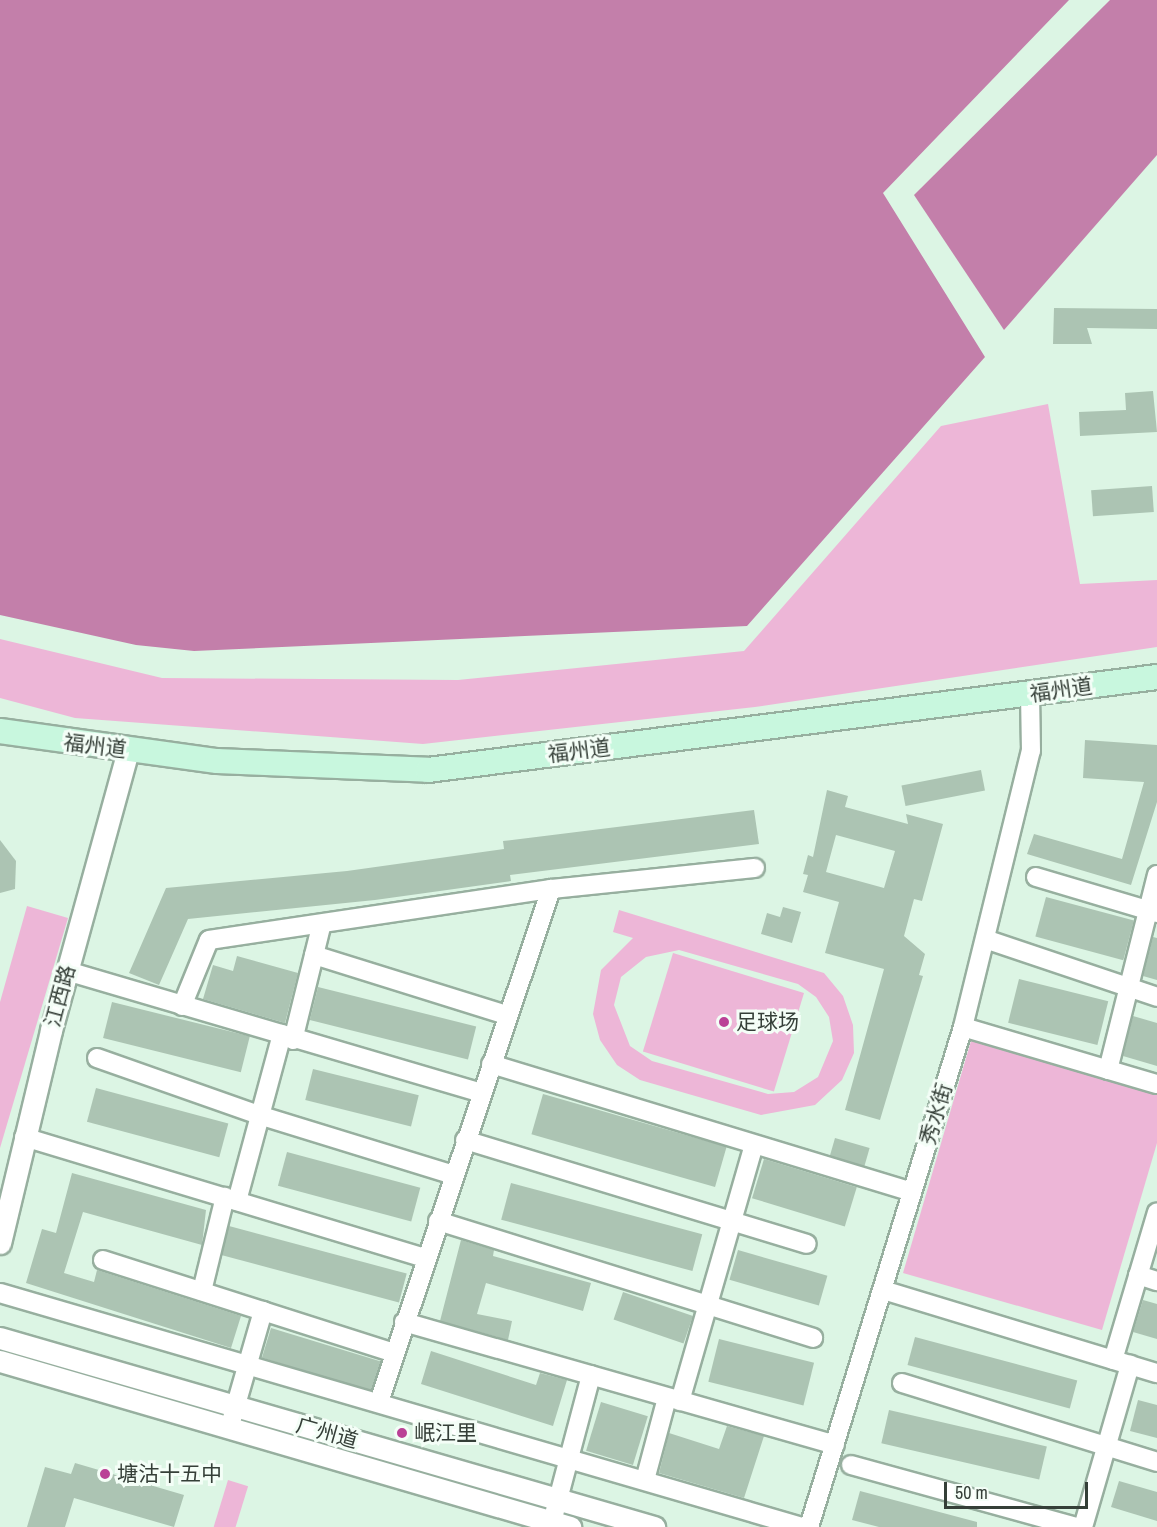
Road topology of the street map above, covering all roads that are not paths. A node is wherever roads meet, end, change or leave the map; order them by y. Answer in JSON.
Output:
{"nodes":[{"id":1,"x":1157,"y":677,"type":"edge"},
{"id":2,"x":1157,"y":692,"type":"edge"},
{"id":3,"x":1031,"y":702,"type":"junction"},
{"id":4,"x":0,"y":731,"type":"edge"},
{"id":5,"x":0,"y":747,"type":"edge"},
{"id":6,"x":126,"y":757,"type":"junction"},
{"id":7,"x":755,"y":868,"type":"dead end"},
{"id":8,"x":1157,"y":875,"type":"edge"},
{"id":9,"x":1036,"y":877,"type":"dead end"},
{"id":10,"x":551,"y":889,"type":"junction"},
{"id":11,"x":1153,"y":912,"type":"edge"},
{"id":12,"x":321,"y":927,"type":"junction"},
{"id":13,"x":985,"y":939,"type":"junction"},
{"id":14,"x":314,"y":956,"type":"junction"},
{"id":15,"x":67,"y":971,"type":"junction"},
{"id":16,"x":1129,"y":987,"type":"junction"},
{"id":17,"x":1157,"y":997,"type":"edge"},
{"id":18,"x":182,"y":1006,"type":"junction"},
{"id":19,"x":507,"y":1015,"type":"junction"},
{"id":20,"x":963,"y":1027,"type":"junction"},
{"id":21,"x":287,"y":1037,"type":"junction"},
{"id":22,"x":98,"y":1058,"type":"dead end"},
{"id":23,"x":491,"y":1064,"type":"junction"},
{"id":24,"x":1108,"y":1070,"type":"junction"},
{"id":25,"x":1157,"y":1084,"type":"edge"},
{"id":26,"x":481,"y":1092,"type":"junction"},
{"id":27,"x":262,"y":1116,"type":"junction"},
{"id":28,"x":24,"y":1137,"type":"junction"},
{"id":29,"x":465,"y":1140,"type":"junction"},
{"id":30,"x":754,"y":1145,"type":"junction"},
{"id":31,"x":454,"y":1175,"type":"junction"},
{"id":32,"x":911,"y":1192,"type":"junction"},
{"id":33,"x":231,"y":1199,"type":"junction"},
{"id":34,"x":1157,"y":1212,"type":"edge"},
{"id":35,"x":731,"y":1220,"type":"junction"},
{"id":36,"x":438,"y":1221,"type":"junction"},
{"id":37,"x":0,"y":1243,"type":"edge"},
{"id":38,"x":807,"y":1244,"type":"dead end"},
{"id":39,"x":426,"y":1258,"type":"junction"},
{"id":40,"x":103,"y":1260,"type":"dead end"},
{"id":41,"x":1138,"y":1275,"type":"junction"},
{"id":42,"x":1157,"y":1281,"type":"edge"},
{"id":43,"x":882,"y":1290,"type":"junction"},
{"id":44,"x":202,"y":1291,"type":"junction"},
{"id":45,"x":0,"y":1293,"type":"edge"},
{"id":46,"x":707,"y":1304,"type":"junction"},
{"id":47,"x":263,"y":1311,"type":"junction"},
{"id":48,"x":404,"y":1322,"type":"junction"},
{"id":49,"x":0,"y":1338,"type":"edge"},
{"id":50,"x":813,"y":1338,"type":"dead end"},
{"id":51,"x":394,"y":1353,"type":"junction"},
{"id":52,"x":0,"y":1361,"type":"edge"},
{"id":53,"x":247,"y":1363,"type":"junction"},
{"id":54,"x":1121,"y":1363,"type":"junction"},
{"id":55,"x":1157,"y":1373,"type":"edge"},
{"id":56,"x":591,"y":1375,"type":"junction"},
{"id":57,"x":902,"y":1383,"type":"dead end"},
{"id":58,"x":674,"y":1399,"type":"junction"},
{"id":59,"x":379,"y":1402,"type":"junction"},
{"id":60,"x":236,"y":1406,"type":"junction"},
{"id":61,"x":230,"y":1429,"type":"junction"},
{"id":62,"x":835,"y":1445,"type":"junction"},
{"id":63,"x":1106,"y":1446,"type":"junction"},
{"id":64,"x":569,"y":1458,"type":"junction"},
{"id":65,"x":1157,"y":1462,"type":"edge"},
{"id":66,"x":850,"y":1465,"type":"dead end"},
{"id":67,"x":645,"y":1480,"type":"junction"},
{"id":68,"x":558,"y":1499,"type":"junction"},
{"id":69,"x":561,"y":1524,"type":"edge"},
{"id":70,"x":654,"y":1527,"type":"edge"},
{"id":71,"x":802,"y":1527,"type":"edge"},
{"id":72,"x":809,"y":1527,"type":"edge"},
{"id":73,"x":1076,"y":1527,"type":"edge"},
{"id":74,"x":1083,"y":1527,"type":"edge"}],
"edges":[{"from":1,"to":3,"type":"main road","name":"福州道"},
{"from":2,"to":3,"type":"main road","name":"福州道"},
{"from":3,"to":6,"type":"main road","name":"福州道"},
{"from":3,"to":13,"type":"street","name":"秀水街"},
{"from":4,"to":6,"type":"main road","name":"福州道"},
{"from":5,"to":6,"type":"main road","name":"福州道"},
{"from":6,"to":15,"type":"street","name":"江西路"},
{"from":7,"to":10,"type":"street"},
{"from":8,"to":11,"type":"street"},
{"from":9,"to":11,"type":"street"},
{"from":10,"to":12,"type":"street"},
{"from":10,"to":19,"type":"street"},
{"from":11,"to":16,"type":"street"},
{"from":12,"to":14,"type":"street"},
{"from":12,"to":18,"type":"street"},
{"from":13,"to":16,"type":"street"},
{"from":13,"to":20,"type":"street","name":"秀水街"},
{"from":14,"to":19,"type":"street"},
{"from":14,"to":21,"type":"street"},
{"from":15,"to":18,"type":"street"},
{"from":15,"to":28,"type":"street","name":"江西路"},
{"from":16,"to":17,"type":"street"},
{"from":16,"to":24,"type":"street"},
{"from":18,"to":21,"type":"street"},
{"from":19,"to":23,"type":"street"},
{"from":20,"to":24,"type":"street"},
{"from":20,"to":32,"type":"street","name":"秀水街"},
{"from":21,"to":26,"type":"street"},
{"from":21,"to":27,"type":"street"},
{"from":22,"to":27,"type":"street"},
{"from":23,"to":26,"type":"street"},
{"from":23,"to":30,"type":"street"},
{"from":24,"to":25,"type":"street"},
{"from":26,"to":29,"type":"street"},
{"from":27,"to":31,"type":"street"},
{"from":27,"to":33,"type":"street"},
{"from":28,"to":33,"type":"street"},
{"from":28,"to":37,"type":"street","name":"江西路"},
{"from":29,"to":31,"type":"street"},
{"from":29,"to":35,"type":"street"},
{"from":30,"to":32,"type":"street"},
{"from":30,"to":35,"type":"street"},
{"from":31,"to":36,"type":"street"},
{"from":32,"to":43,"type":"street","name":"秀水街"},
{"from":33,"to":39,"type":"street"},
{"from":33,"to":44,"type":"street"},
{"from":34,"to":41,"type":"street"},
{"from":35,"to":38,"type":"street"},
{"from":35,"to":46,"type":"street"},
{"from":36,"to":39,"type":"street"},
{"from":36,"to":46,"type":"street"},
{"from":39,"to":48,"type":"street"},
{"from":40,"to":44,"type":"street"},
{"from":41,"to":42,"type":"street"},
{"from":41,"to":54,"type":"street"},
{"from":43,"to":54,"type":"street"},
{"from":43,"to":62,"type":"street","name":"秀水街"},
{"from":44,"to":47,"type":"street"},
{"from":45,"to":53,"type":"street"},
{"from":46,"to":50,"type":"street"},
{"from":46,"to":58,"type":"street"},
{"from":47,"to":51,"type":"street"},
{"from":47,"to":53,"type":"street"},
{"from":48,"to":51,"type":"street"},
{"from":48,"to":56,"type":"street"},
{"from":49,"to":60,"type":"street","name":"广州道"},
{"from":51,"to":59,"type":"street"},
{"from":52,"to":61,"type":"street","name":"广州道"},
{"from":53,"to":59,"type":"street"},
{"from":53,"to":60,"type":"street"},
{"from":54,"to":55,"type":"street"},
{"from":54,"to":63,"type":"street"},
{"from":56,"to":58,"type":"street"},
{"from":56,"to":64,"type":"street"},
{"from":57,"to":63,"type":"street"},
{"from":58,"to":62,"type":"street"},
{"from":58,"to":67,"type":"street"},
{"from":59,"to":64,"type":"street"},
{"from":60,"to":61,"type":"street"},
{"from":60,"to":68,"type":"street","name":"广州道"},
{"from":61,"to":69,"type":"street","name":"广州道"},
{"from":62,"to":72,"type":"street","name":"秀水街"},
{"from":63,"to":65,"type":"street"},
{"from":63,"to":74,"type":"street"},
{"from":64,"to":67,"type":"street"},
{"from":64,"to":68,"type":"street"},
{"from":66,"to":73,"type":"street"},
{"from":67,"to":71,"type":"street"},
{"from":68,"to":69,"type":"street"},
{"from":68,"to":70,"type":"street","name":"广州道"}]}
